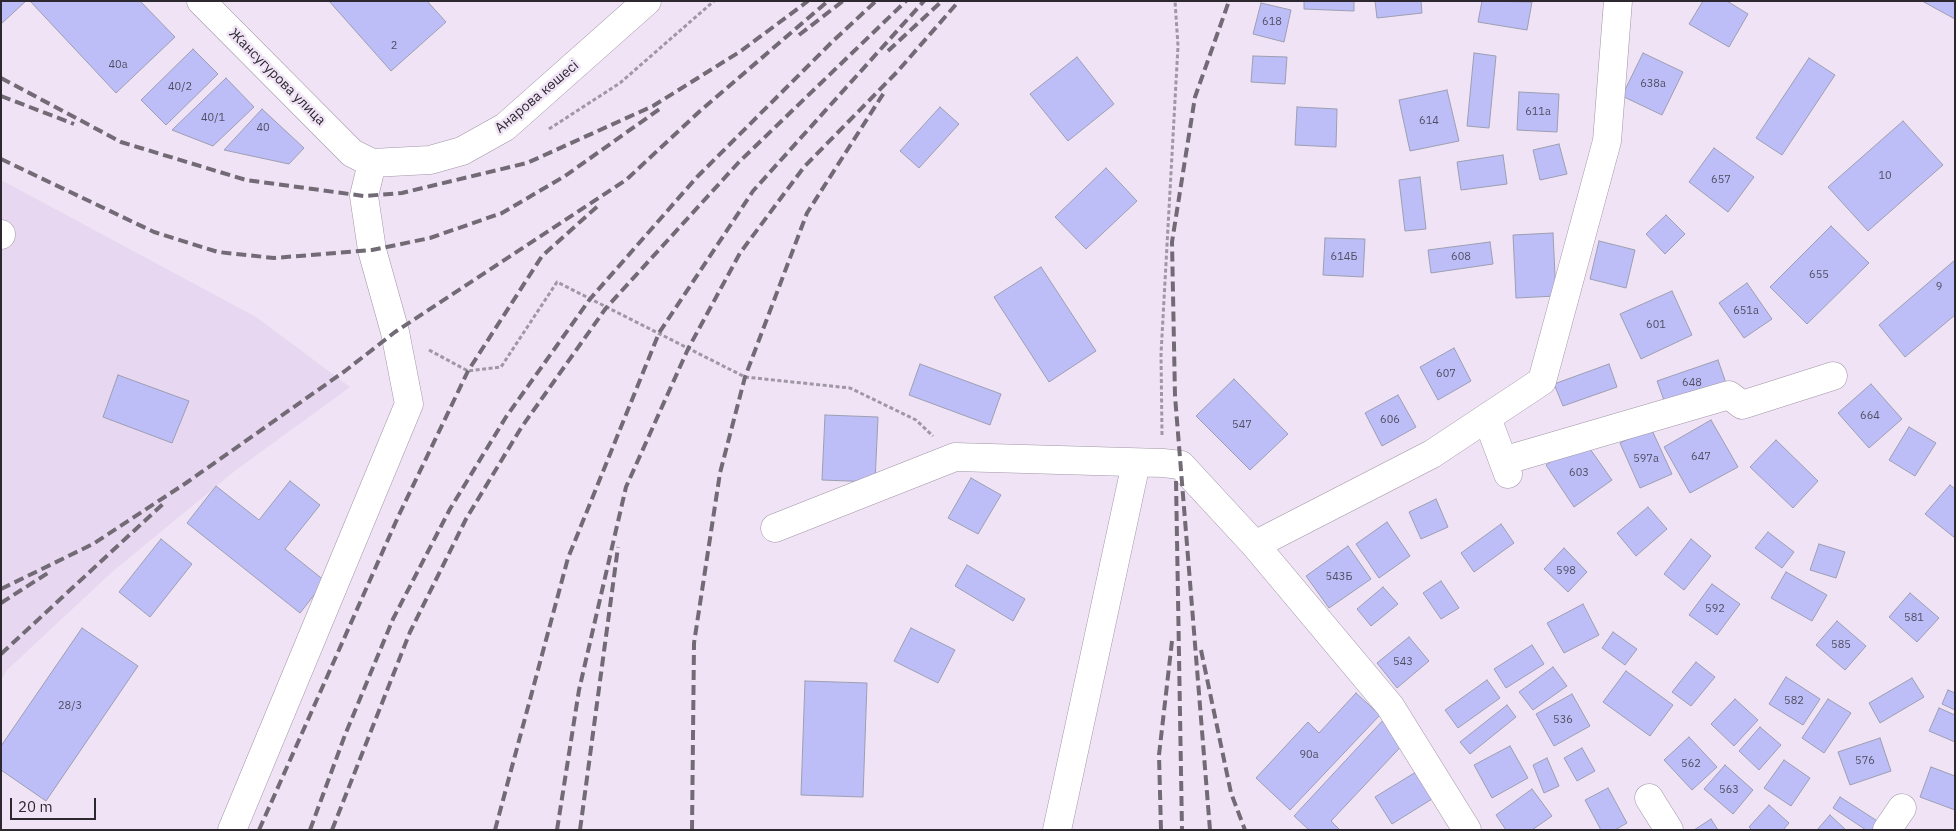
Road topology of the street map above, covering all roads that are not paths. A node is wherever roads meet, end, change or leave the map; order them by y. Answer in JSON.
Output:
{"nodes":[{"id":1,"x":201,"y":1,"type":"edge"},
{"id":2,"x":647,"y":1,"type":"edge"},
{"id":3,"x":1618,"y":1,"type":"edge"},
{"id":4,"x":362,"y":158,"type":"junction"},
{"id":5,"x":1833,"y":376,"type":"dead end"},
{"id":6,"x":1487,"y":418,"type":"junction"},
{"id":7,"x":1136,"y":463,"type":"junction"},
{"id":8,"x":776,"y":528,"type":"dead end"},
{"id":9,"x":1256,"y":545,"type":"junction"},
{"id":10,"x":1649,"y":798,"type":"dead end"},
{"id":11,"x":232,"y":830,"type":"edge"},
{"id":12,"x":1057,"y":830,"type":"edge"},
{"id":13,"x":1467,"y":830,"type":"edge"},
{"id":14,"x":1670,"y":830,"type":"edge"}],
"edges":[{"from":1,"to":4,"type":"street","name":"Жансугурова улица"},
{"from":2,"to":4,"type":"street","name":"Анарова көшесі"},
{"from":3,"to":6,"type":"street"},
{"from":4,"to":11,"type":"street"},
{"from":5,"to":6,"type":"street"},
{"from":6,"to":9,"type":"street"},
{"from":7,"to":8,"type":"street"},
{"from":7,"to":9,"type":"street"},
{"from":7,"to":12,"type":"street"},
{"from":9,"to":13,"type":"street"},
{"from":10,"to":14,"type":"street"}]}
